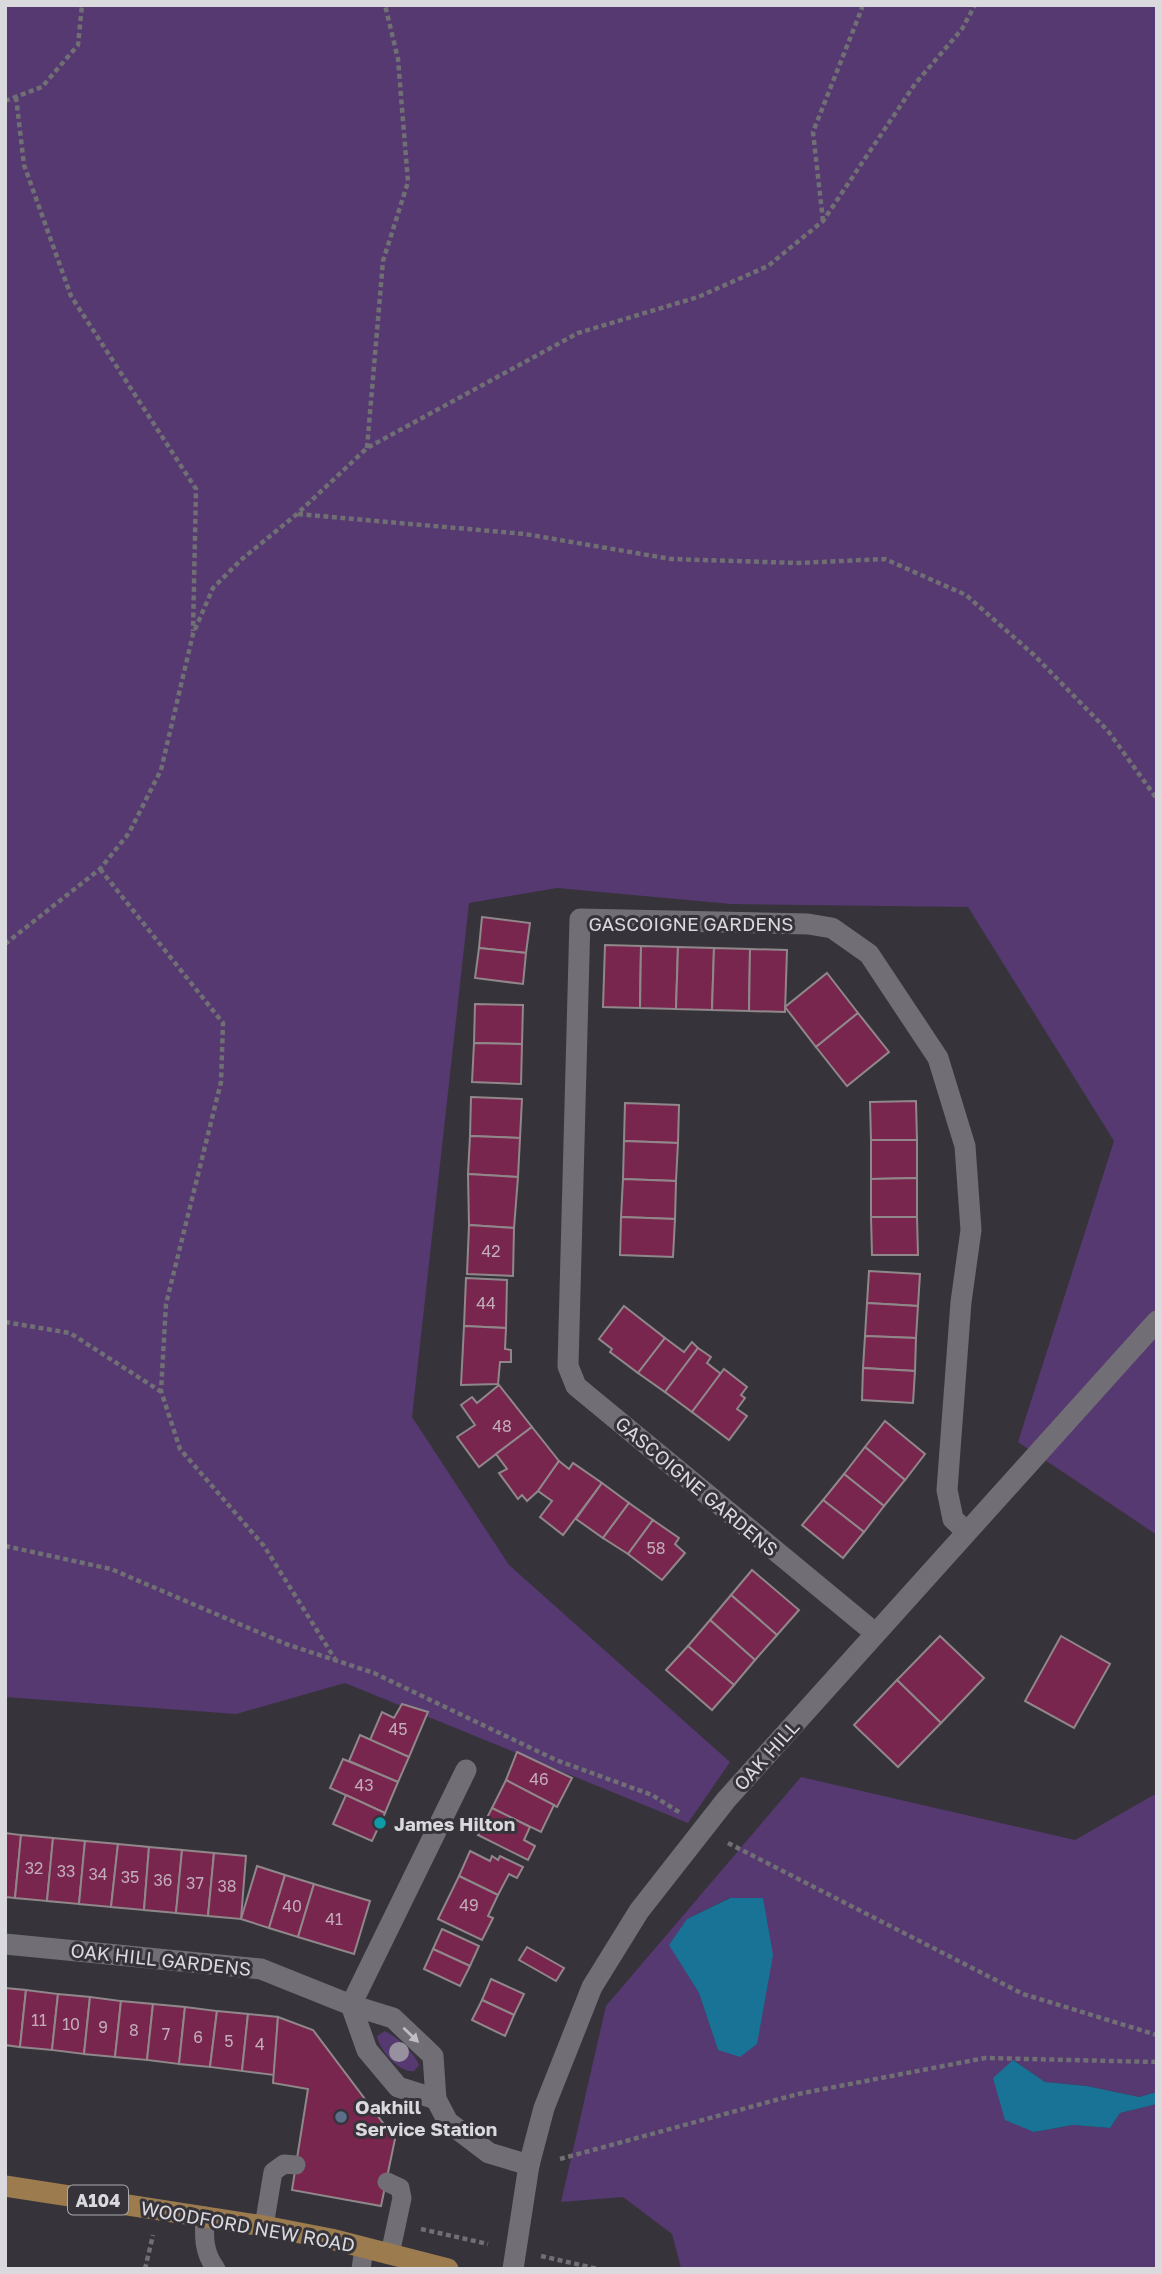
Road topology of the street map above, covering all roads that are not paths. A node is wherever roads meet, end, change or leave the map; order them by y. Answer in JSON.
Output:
{"nodes":[{"id":1,"x":1157,"y":1321,"type":"edge"},
{"id":2,"x":966,"y":1531,"type":"junction"},
{"id":3,"x":875,"y":1633,"type":"junction"},
{"id":4,"x":466,"y":1770,"type":"dead end"},
{"id":5,"x":5,"y":1944,"type":"edge"},
{"id":6,"x":351,"y":2006,"type":"junction"},
{"id":7,"x":436,"y":2099,"type":"junction"},
{"id":8,"x":296,"y":2165,"type":"dead end"},
{"id":9,"x":529,"y":2165,"type":"junction"},
{"id":10,"x":387,"y":2182,"type":"dead end"},
{"id":11,"x":5,"y":2186,"type":"edge"},
{"id":12,"x":205,"y":2216,"type":"junction"},
{"id":13,"x":264,"y":2226,"type":"junction"},
{"id":14,"x":390,"y":2254,"type":"junction"},
{"id":15,"x":363,"y":2258,"type":"edge"},
{"id":16,"x":216,"y":2269,"type":"edge"},
{"id":17,"x":448,"y":2269,"type":"edge"},
{"id":18,"x":513,"y":2269,"type":"edge"}],
"edges":[{"from":1,"to":2,"type":"street","name":"OAK HILL"},
{"from":2,"to":3,"type":"street","name":"OAK HILL"},
{"from":2,"to":3,"type":"street","name":"GASCOIGNE GARDENS"},
{"from":3,"to":9,"type":"street","name":"OAK HILL"},
{"from":4,"to":6,"type":"street"},
{"from":5,"to":6,"type":"street","name":"OAK HILL GARDENS"},
{"from":6,"to":7,"type":"street"},
{"from":6,"to":7,"type":"street","name":"OAK HILL GARDENS","one_way":true},
{"from":7,"to":9,"type":"street","name":"OAK HILL GARDENS"},
{"from":8,"to":13,"type":"lane"},
{"from":9,"to":18,"type":"street","name":"OAK HILL"},
{"from":10,"to":14,"type":"lane"},
{"from":11,"to":12,"type":"main road","name":"WOODFORD NEW ROAD","number":"A104"},
{"from":12,"to":13,"type":"main road","name":"WOODFORD NEW ROAD","number":"A104"},
{"from":12,"to":16,"type":"lane"},
{"from":13,"to":15,"type":"main road","name":"WOODFORD NEW ROAD","number":"A104"},
{"from":14,"to":15,"type":"main road","name":"WOODFORD NEW ROAD","number":"A104"},
{"from":14,"to":17,"type":"main road","name":"WOODFORD NEW ROAD","number":"A104"}]}
